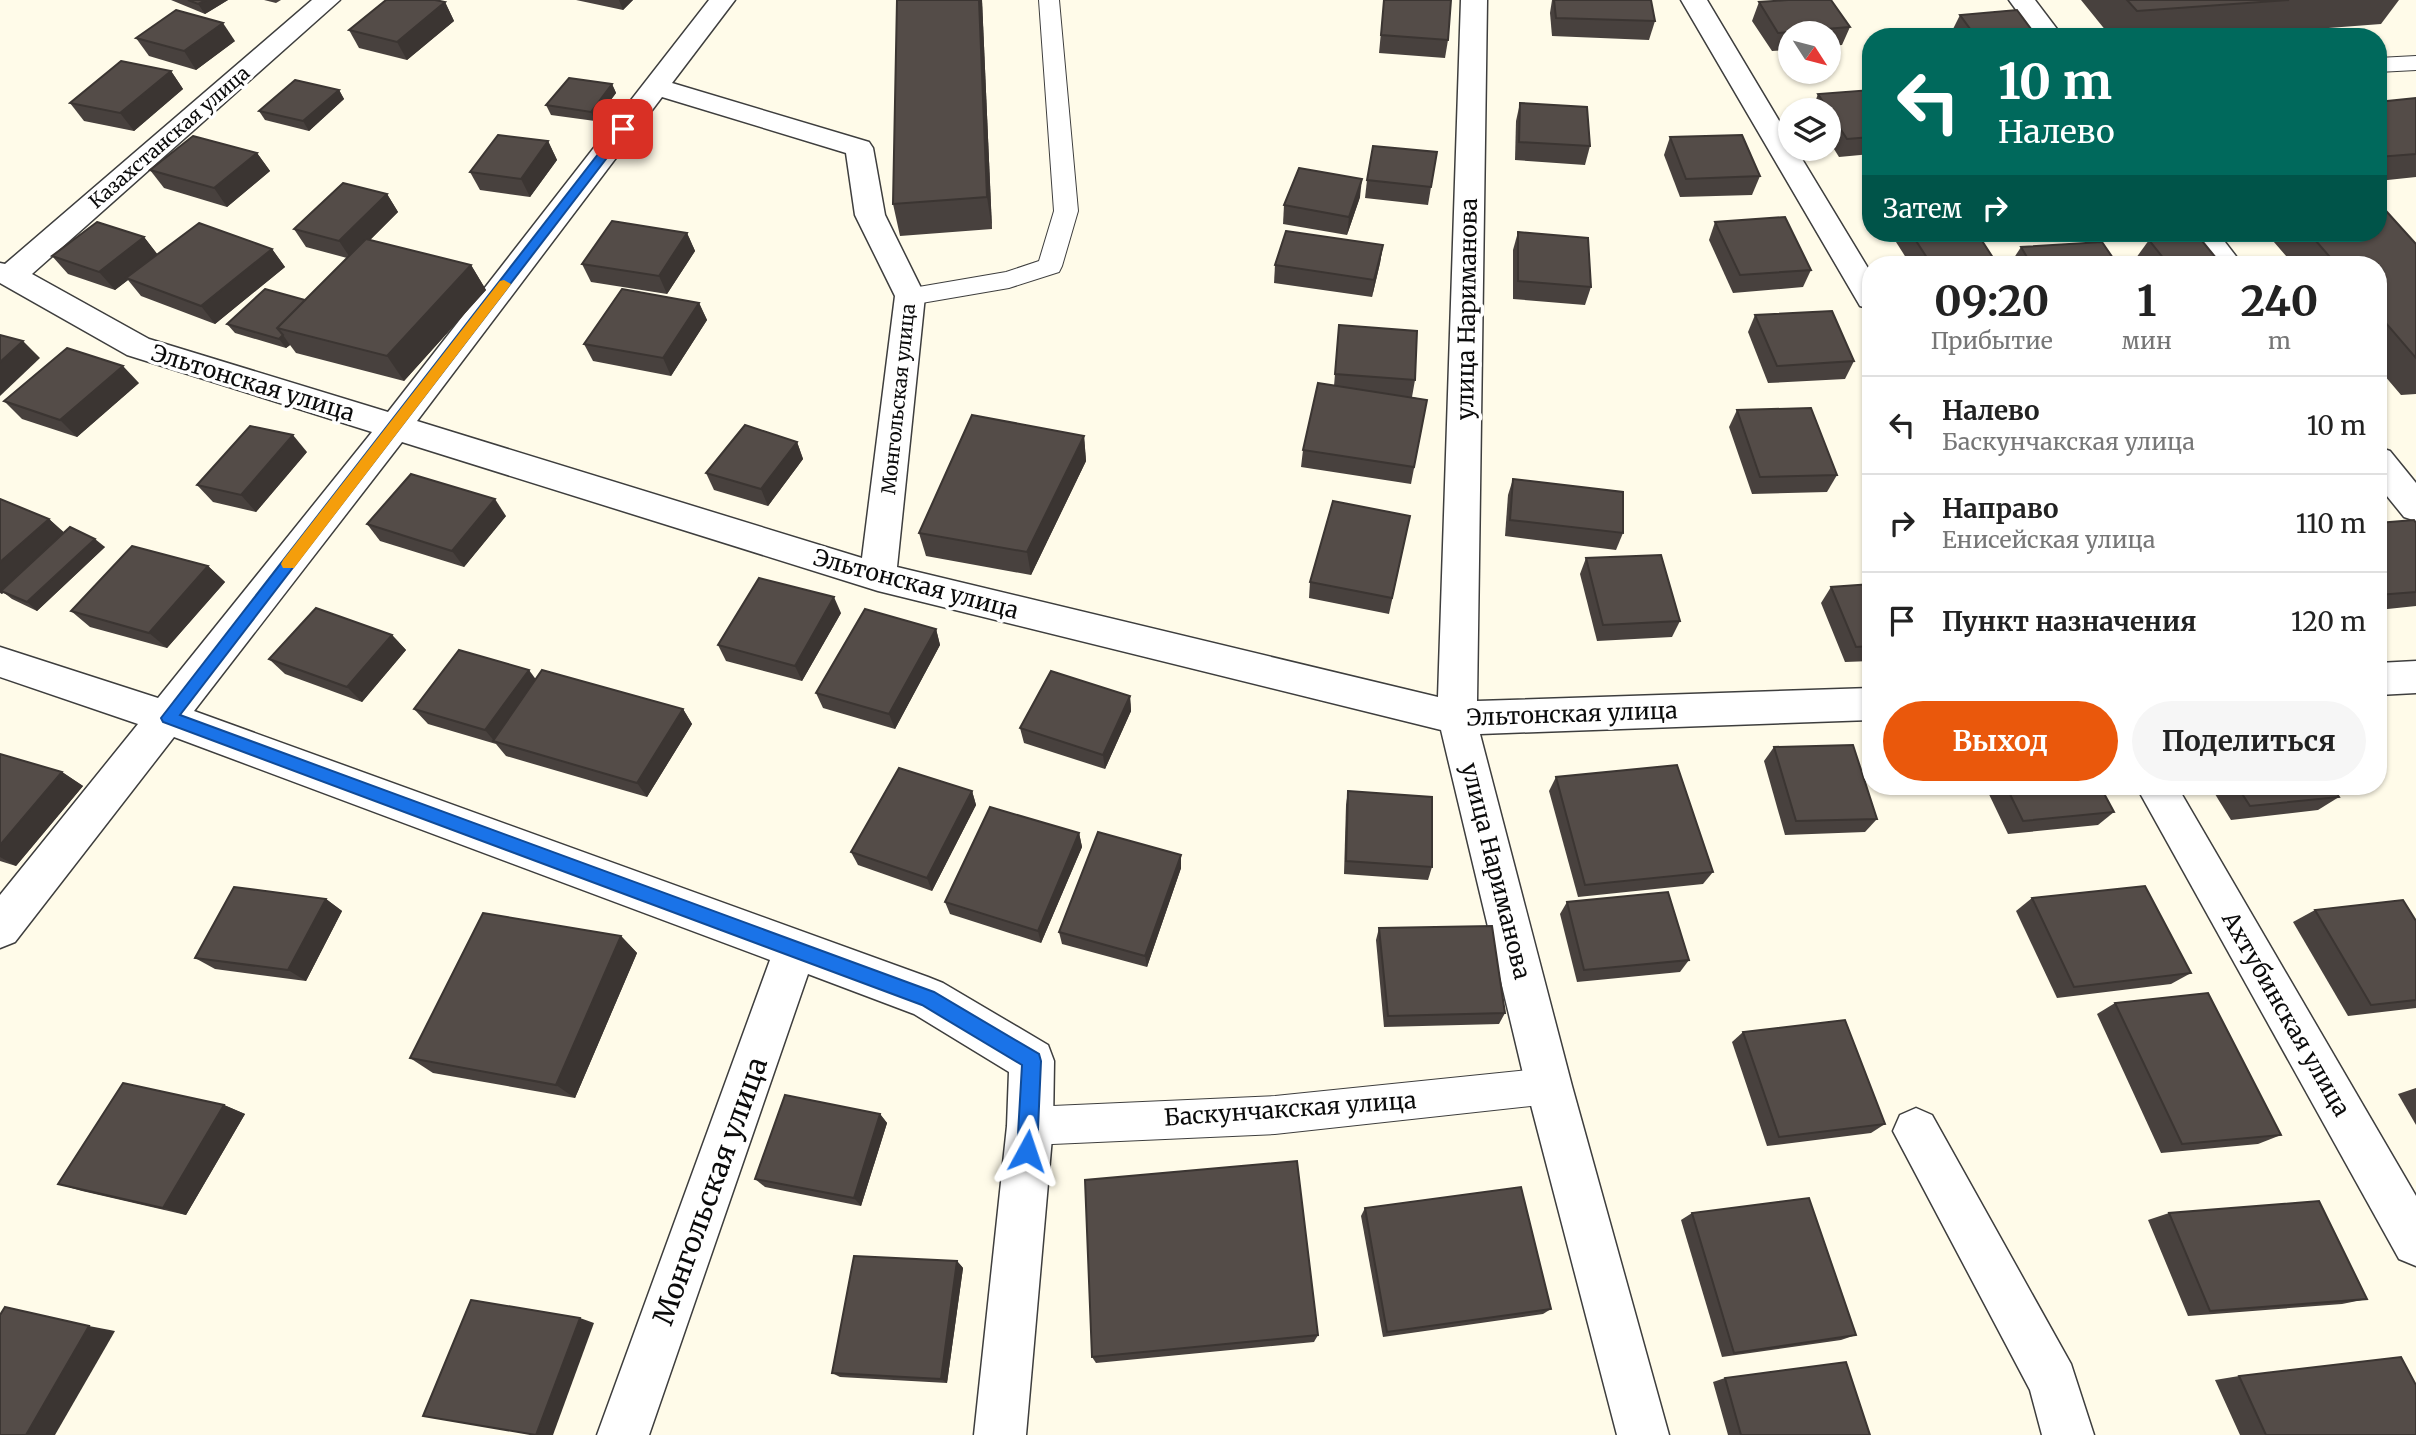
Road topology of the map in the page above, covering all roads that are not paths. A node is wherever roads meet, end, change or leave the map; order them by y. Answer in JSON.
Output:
{"nodes":[{"id":1,"x":327,"y":0,"type":"edge"},
{"id":2,"x":722,"y":0,"type":"edge"},
{"id":3,"x":1049,"y":0,"type":"edge"},
{"id":4,"x":1474,"y":0,"type":"edge"},
{"id":5,"x":1694,"y":0,"type":"edge"},
{"id":6,"x":2022,"y":0,"type":"edge"},
{"id":7,"x":2043,"y":28,"type":"edge"},
{"id":8,"x":2416,"y":63,"type":"edge"},
{"id":9,"x":2387,"y":65,"type":"edge"},
{"id":10,"x":656,"y":87,"type":"junction"},
{"id":11,"x":2209,"y":242,"type":"edge"},
{"id":12,"x":2221,"y":256,"type":"edge"},
{"id":13,"x":6,"y":274,"type":"edge"},
{"id":14,"x":1862,"y":284,"type":"edge"},
{"id":15,"x":910,"y":296,"type":"junction"},
{"id":16,"x":395,"y":427,"type":"junction"},
{"id":17,"x":2387,"y":471,"type":"edge"},
{"id":18,"x":2416,"y":508,"type":"edge"},
{"id":19,"x":878,"y":578,"type":"junction"},
{"id":20,"x":0,"y":662,"type":"edge"},
{"id":21,"x":2416,"y":677,"type":"edge"},
{"id":22,"x":2387,"y":679,"type":"edge"},
{"id":23,"x":1862,"y":704,"type":"edge"},
{"id":24,"x":169,"y":718,"type":"junction"},
{"id":25,"x":1457,"y":718,"type":"junction"},
{"id":26,"x":2161,"y":795,"type":"edge"},
{"id":27,"x":0,"y":929,"type":"edge"},
{"id":28,"x":796,"y":948,"type":"junction"},
{"id":29,"x":1549,"y":1086,"type":"junction"},
{"id":30,"x":1030,"y":1126,"type":"junction"},
{"id":31,"x":1916,"y":1131,"type":"dead end"},
{"id":32,"x":2416,"y":1242,"type":"edge"},
{"id":33,"x":623,"y":1435,"type":"edge"},
{"id":34,"x":1000,"y":1435,"type":"edge"},
{"id":35,"x":1643,"y":1435,"type":"edge"},
{"id":36,"x":2068,"y":1435,"type":"edge"}],
"edges":[{"from":1,"to":13,"type":"street","name":"Казахстанская улица"},
{"from":2,"to":10,"type":"street"},
{"from":3,"to":15,"type":"lane"},
{"from":4,"to":25,"type":"street","name":"улица Нариманова"},
{"from":5,"to":14,"type":"street"},
{"from":6,"to":7,"type":"street"},
{"from":8,"to":9,"type":"lane"},
{"from":10,"to":15,"type":"street","name":"Монгольская улица"},
{"from":10,"to":16,"type":"street"},
{"from":11,"to":12,"type":"street"},
{"from":13,"to":16,"type":"street","name":"Эльтонская улица"},
{"from":15,"to":19,"type":"street","name":"Монгольская улица"},
{"from":16,"to":19,"type":"street","name":"Эльтонская улица"},
{"from":16,"to":24,"type":"street"},
{"from":17,"to":18,"type":"street"},
{"from":19,"to":25,"type":"street","name":"Эльтонская улица"},
{"from":20,"to":24,"type":"street"},
{"from":21,"to":22,"type":"street"},
{"from":23,"to":25,"type":"street","name":"Эльтонская улица"},
{"from":24,"to":27,"type":"street"},
{"from":24,"to":28,"type":"street"},
{"from":25,"to":29,"type":"street","name":"улица Нариманова"},
{"from":26,"to":32,"type":"street","name":"Ахтубинская улица"},
{"from":28,"to":30,"type":"street"},
{"from":28,"to":33,"type":"street","name":"Монгольская улица"},
{"from":29,"to":30,"type":"lane","name":"Баскунчакская улица"},
{"from":29,"to":35,"type":"street","name":"улица Нариманова"},
{"from":30,"to":34,"type":"street"},
{"from":31,"to":36,"type":"street"}]}
